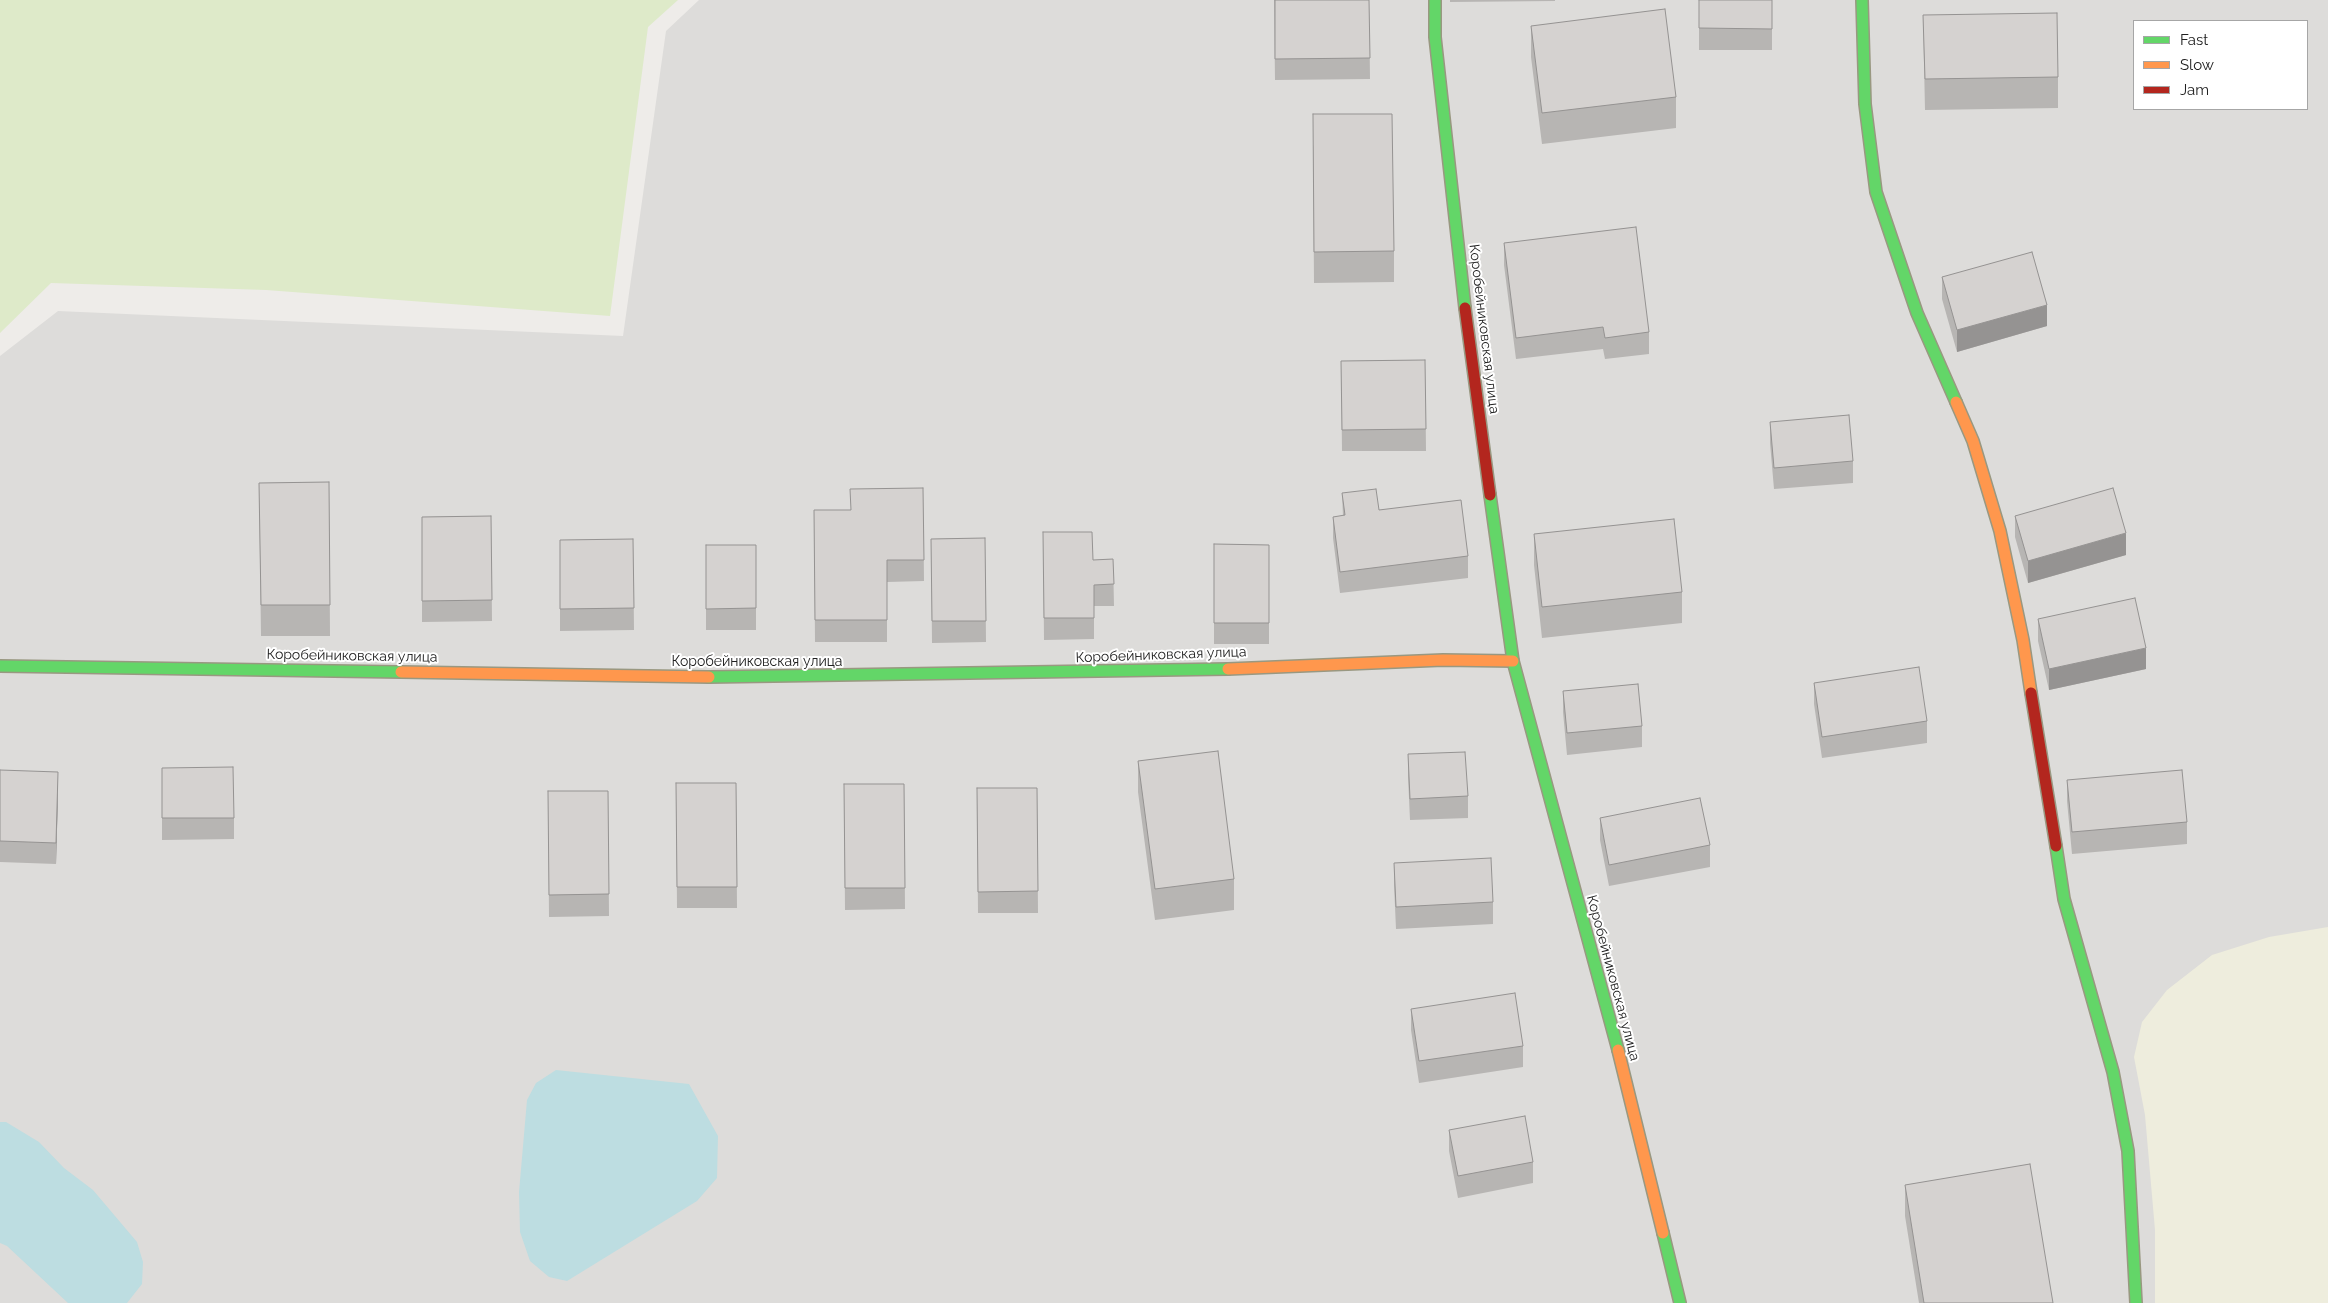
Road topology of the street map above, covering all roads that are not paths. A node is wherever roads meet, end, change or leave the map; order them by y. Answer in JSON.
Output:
{"nodes":[{"id":1,"x":1435,"y":0,"type":"edge"},
{"id":2,"x":1862,"y":0,"type":"edge"},
{"id":3,"x":1513,"y":661,"type":"junction"},
{"id":4,"x":0,"y":666,"type":"edge"},
{"id":5,"x":1680,"y":1303,"type":"edge"},
{"id":6,"x":2136,"y":1303,"type":"edge"}],
"edges":[{"from":1,"to":3,"type":"street","name":"Коробейниковская улица"},
{"from":2,"to":6,"type":"street"},
{"from":3,"to":4,"type":"street","name":"Коробейниковская улица"},
{"from":3,"to":5,"type":"street","name":"Коробейниковская улица"}]}
